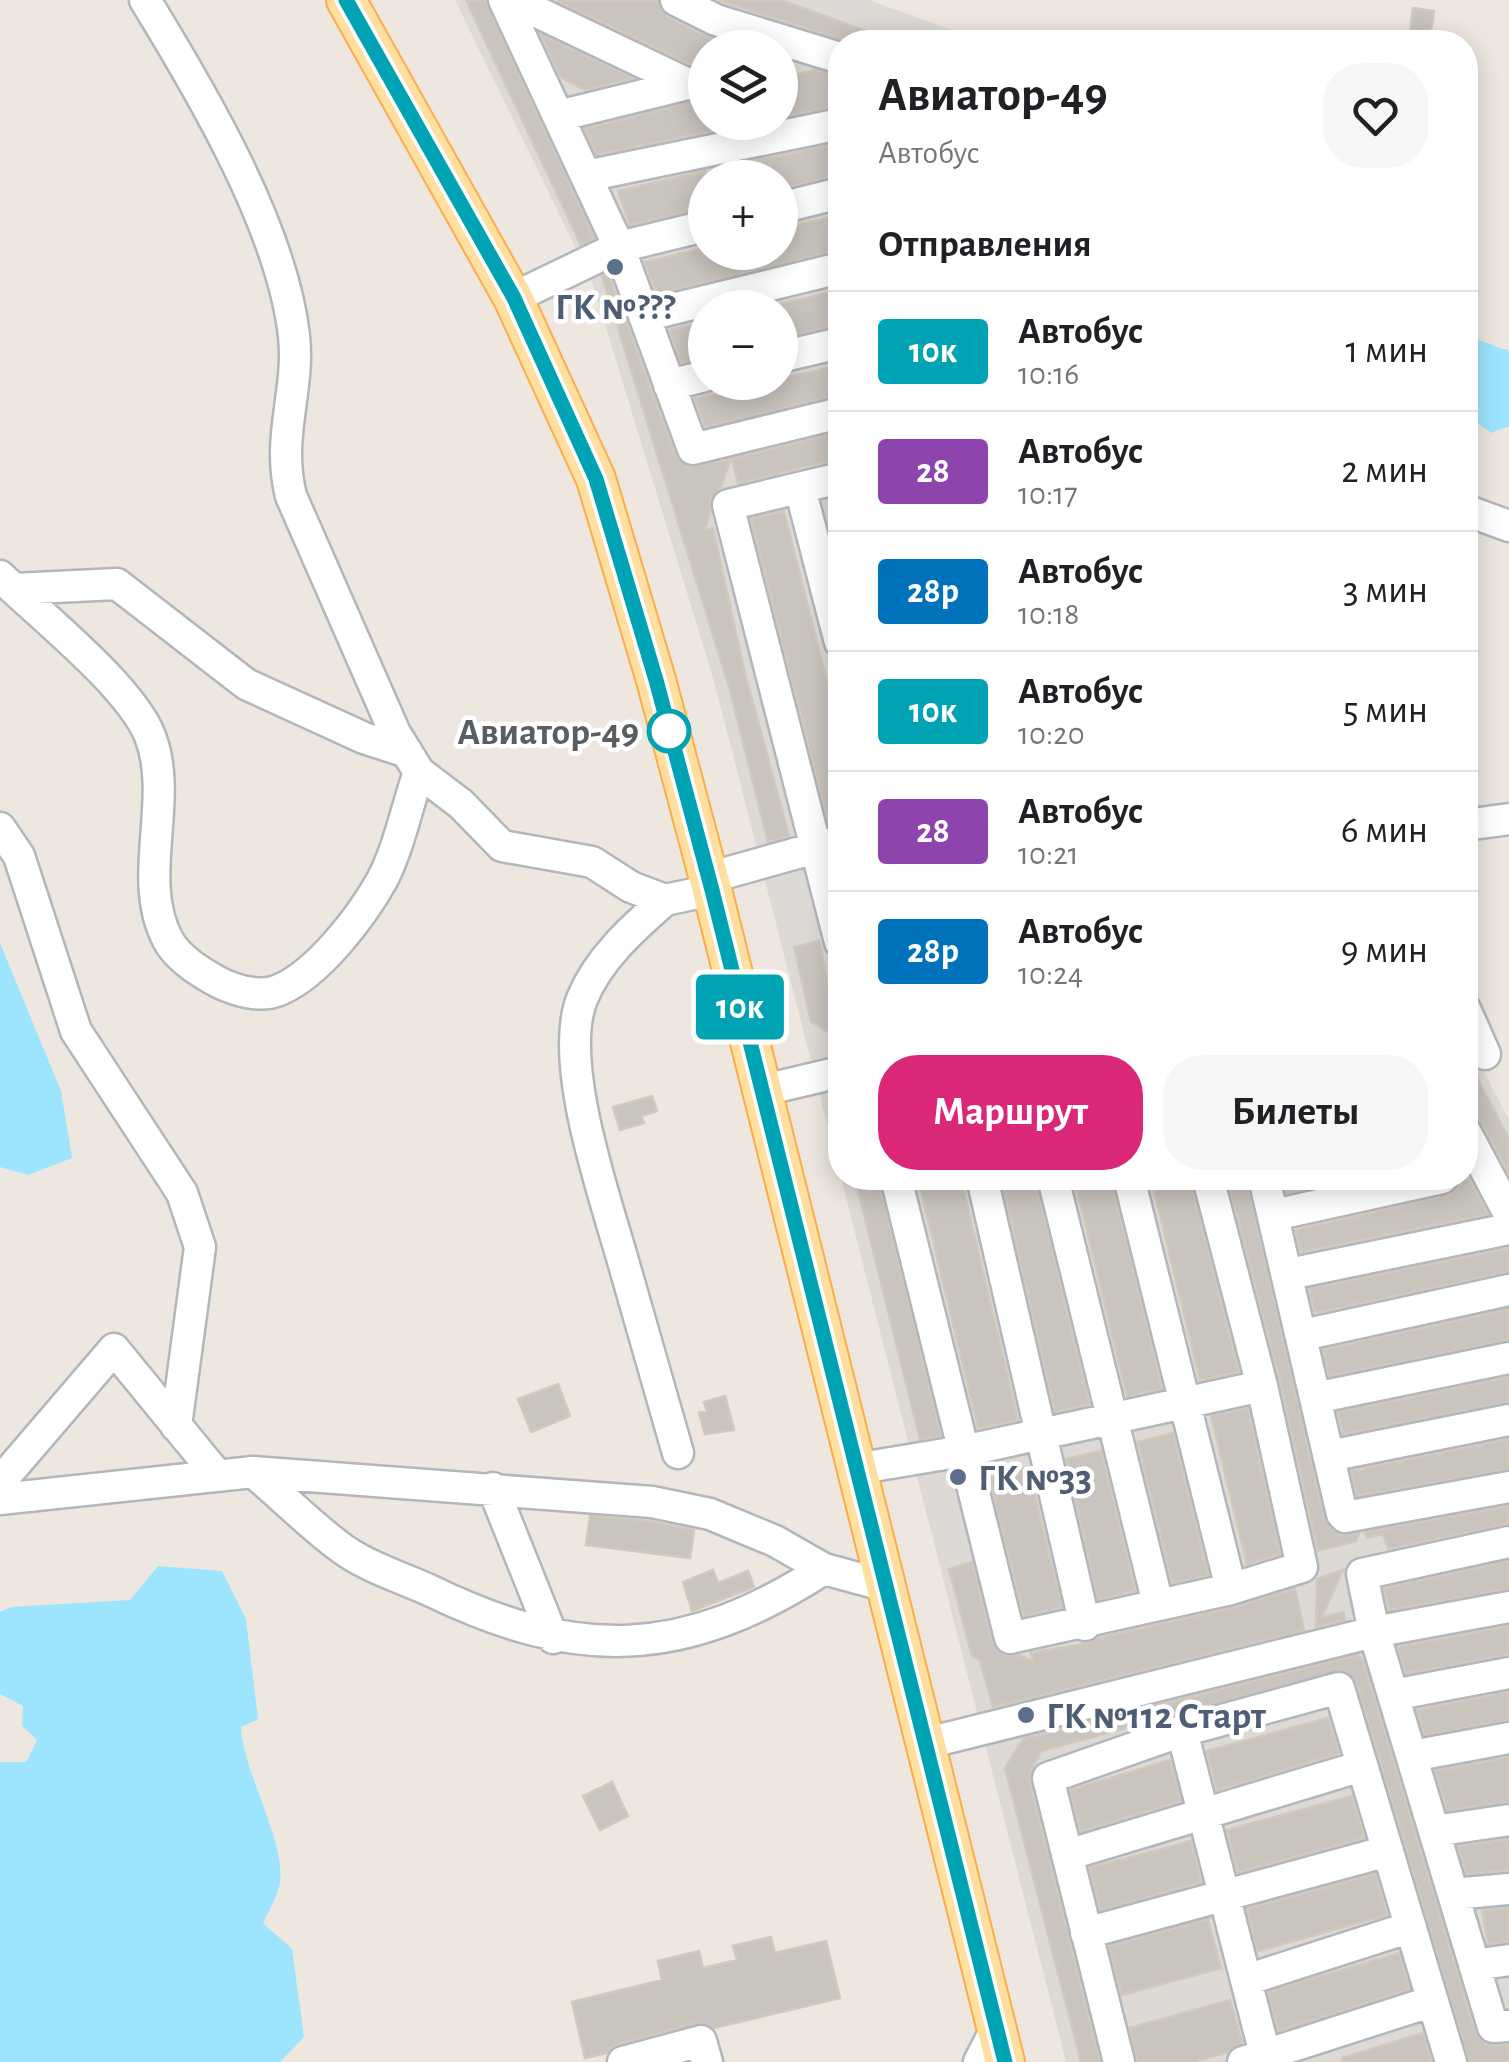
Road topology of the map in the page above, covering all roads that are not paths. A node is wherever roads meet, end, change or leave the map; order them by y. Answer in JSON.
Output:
{"nodes":[{"id":1,"x":145,"y":0,"type":"edge"},
{"id":2,"x":346,"y":0,"type":"edge"},
{"id":3,"x":504,"y":0,"type":"edge"},
{"id":4,"x":512,"y":0,"type":"edge"},
{"id":5,"x":676,"y":0,"type":"edge"},
{"id":6,"x":828,"y":55,"type":"edge"},
{"id":7,"x":828,"y":55,"type":"edge"},
{"id":8,"x":798,"y":59,"type":"edge"},
{"id":9,"x":688,"y":78,"type":"edge"},
{"id":10,"x":688,"y":84,"type":"edge"},
{"id":11,"x":558,"y":116,"type":"junction"},
{"id":12,"x":828,"y":126,"type":"edge"},
{"id":13,"x":586,"y":176,"type":"junction"},
{"id":14,"x":828,"y":196,"type":"edge"},
{"id":15,"x":798,"y":204,"type":"edge"},
{"id":16,"x":688,"y":230,"type":"edge"},
{"id":17,"x":619,"y":247,"type":"junction"},
{"id":18,"x":828,"y":271,"type":"edge"},
{"id":19,"x":514,"y":298,"type":"junction"},
{"id":20,"x":644,"y":316,"type":"junction"},
{"id":21,"x":828,"y":345,"type":"edge"},
{"id":22,"x":798,"y":353,"type":"edge"},
{"id":23,"x":688,"y":380,"type":"edge"},
{"id":24,"x":670,"y":385,"type":"junction"},
{"id":25,"x":828,"y":416,"type":"edge"},
{"id":26,"x":828,"y":481,"type":"edge"},
{"id":27,"x":800,"y":488,"type":"junction"},
{"id":28,"x":1478,"y":515,"type":"edge"},
{"id":29,"x":1509,"y":526,"type":"edge"},
{"id":30,"x":7,"y":582,"type":"edge"},
{"id":31,"x":828,"y":596,"type":"edge"},
{"id":32,"x":413,"y":762,"type":"junction"},
{"id":33,"x":1509,"y":819,"type":"edge"},
{"id":34,"x":1478,"y":823,"type":"edge"},
{"id":35,"x":0,"y":828,"type":"edge"},
{"id":36,"x":828,"y":844,"type":"edge"},
{"id":37,"x":710,"y":884,"type":"junction"},
{"id":38,"x":665,"y":900,"type":"junction"},
{"id":39,"x":1478,"y":1039,"type":"edge"},
{"id":40,"x":1485,"y":1054,"type":"dead end"},
{"id":41,"x":828,"y":1075,"type":"edge"},
{"id":42,"x":760,"y":1091,"type":"junction"},
{"id":43,"x":1478,"y":1174,"type":"edge"},
{"id":44,"x":899,"y":1190,"type":"edge"},
{"id":45,"x":985,"y":1190,"type":"edge"},
{"id":46,"x":1056,"y":1190,"type":"edge"},
{"id":47,"x":1133,"y":1190,"type":"edge"},
{"id":48,"x":1211,"y":1190,"type":"edge"},
{"id":49,"x":1267,"y":1190,"type":"edge"},
{"id":50,"x":1388,"y":1190,"type":"edge"},
{"id":51,"x":1509,"y":1214,"type":"edge"},
{"id":52,"x":1274,"y":1215,"type":"junction"},
{"id":53,"x":1509,"y":1229,"type":"edge"},
{"id":54,"x":1289,"y":1274,"type":"junction"},
{"id":55,"x":1509,"y":1290,"type":"edge"},
{"id":56,"x":1303,"y":1335,"type":"junction"},
{"id":57,"x":1509,"y":1358,"type":"edge"},
{"id":58,"x":1262,"y":1386,"type":"junction"},
{"id":59,"x":1315,"y":1398,"type":"junction"},
{"id":60,"x":1185,"y":1403,"type":"junction"},
{"id":61,"x":1112,"y":1418,"type":"junction"},
{"id":62,"x":1509,"y":1420,"type":"edge"},
{"id":63,"x":176,"y":1426,"type":"junction"},
{"id":64,"x":1043,"y":1434,"type":"junction"},
{"id":65,"x":962,"y":1451,"type":"junction"},
{"id":66,"x":678,"y":1453,"type":"dead end"},
{"id":67,"x":1329,"y":1456,"type":"junction"},
{"id":68,"x":855,"y":1469,"type":"junction"},
{"id":69,"x":253,"y":1472,"type":"junction"},
{"id":70,"x":217,"y":1476,"type":"junction"},
{"id":71,"x":0,"y":1482,"type":"edge"},
{"id":72,"x":1509,"y":1487,"type":"edge"},
{"id":73,"x":493,"y":1488,"type":"junction"},
{"id":74,"x":0,"y":1499,"type":"edge"},
{"id":75,"x":1509,"y":1542,"type":"edge"},
{"id":76,"x":824,"y":1569,"type":"junction"},
{"id":77,"x":884,"y":1585,"type":"junction"},
{"id":78,"x":1231,"y":1589,"type":"junction"},
{"id":79,"x":1158,"y":1604,"type":"junction"},
{"id":80,"x":1509,"y":1607,"type":"edge"},
{"id":81,"x":1084,"y":1624,"type":"junction"},
{"id":82,"x":1374,"y":1632,"type":"junction"},
{"id":83,"x":553,"y":1638,"type":"junction"},
{"id":84,"x":1509,"y":1673,"type":"edge"},
{"id":85,"x":1394,"y":1696,"type":"junction"},
{"id":86,"x":1182,"y":1731,"type":"junction"},
{"id":87,"x":1509,"y":1738,"type":"edge"},
{"id":88,"x":923,"y":1744,"type":"junction"},
{"id":89,"x":1412,"y":1756,"type":"junction"},
{"id":90,"x":1362,"y":1766,"type":"junction"},
{"id":91,"x":1204,"y":1817,"type":"junction"},
{"id":92,"x":1509,"y":1820,"type":"edge"},
{"id":93,"x":1434,"y":1831,"type":"junction"},
{"id":94,"x":1388,"y":1851,"type":"junction"},
{"id":95,"x":1067,"y":1855,"type":"junction"},
{"id":96,"x":1509,"y":1890,"type":"edge"},
{"id":97,"x":1453,"y":1894,"type":"junction"},
{"id":98,"x":1224,"y":1897,"type":"junction"},
{"id":99,"x":1411,"y":1928,"type":"junction"},
{"id":100,"x":1086,"y":1933,"type":"junction"},
{"id":101,"x":1509,"y":1960,"type":"edge"},
{"id":102,"x":1474,"y":1965,"type":"junction"},
{"id":103,"x":1246,"y":1980,"type":"junction"},
{"id":104,"x":1433,"y":2000,"type":"junction"},
{"id":105,"x":1509,"y":2026,"type":"edge"},
{"id":106,"x":1001,"y":2045,"type":"edge"},
{"id":107,"x":1259,"y":2060,"type":"edge"},
{"id":108,"x":623,"y":2062,"type":"edge"},
{"id":109,"x":707,"y":2062,"type":"edge"},
{"id":110,"x":979,"y":2062,"type":"edge"},
{"id":111,"x":1119,"y":2062,"type":"edge"},
{"id":112,"x":1452,"y":2062,"type":"edge"}],
"edges":[{"from":1,"to":32,"type":"lane"},
{"from":2,"to":19,"type":"main road"},
{"from":3,"to":11,"type":"lane"},
{"from":4,"to":9,"type":"lane"},
{"from":5,"to":6,"type":"lane"},
{"from":7,"to":8,"type":"lane"},
{"from":10,"to":11,"type":"lane"},
{"from":11,"to":13,"type":"lane"},
{"from":12,"to":13,"type":"lane"},
{"from":13,"to":17,"type":"lane"},
{"from":14,"to":15,"type":"lane"},
{"from":16,"to":17,"type":"lane"},
{"from":17,"to":19,"type":"lane"},
{"from":17,"to":20,"type":"lane"},
{"from":18,"to":20,"type":"lane"},
{"from":19,"to":37,"type":"main road"},
{"from":20,"to":24,"type":"lane"},
{"from":21,"to":22,"type":"lane"},
{"from":23,"to":24,"type":"lane"},
{"from":24,"to":25,"type":"lane"},
{"from":26,"to":27,"type":"lane"},
{"from":27,"to":31,"type":"lane"},
{"from":27,"to":36,"type":"lane"},
{"from":28,"to":29,"type":"lane"},
{"from":30,"to":32,"type":"lane"},
{"from":30,"to":32,"type":"lane"},
{"from":32,"to":38,"type":"lane"},
{"from":33,"to":34,"type":"lane"},
{"from":35,"to":63,"type":"lane"},
{"from":36,"to":37,"type":"lane"},
{"from":37,"to":38,"type":"lane"},
{"from":37,"to":42,"type":"main road"},
{"from":38,"to":66,"type":"lane"},
{"from":39,"to":40,"type":"lane"},
{"from":41,"to":42,"type":"lane"},
{"from":42,"to":68,"type":"main road"},
{"from":43,"to":51,"type":"lane"},
{"from":44,"to":65,"type":"lane"},
{"from":45,"to":64,"type":"lane"},
{"from":46,"to":61,"type":"lane"},
{"from":47,"to":60,"type":"lane"},
{"from":48,"to":58,"type":"lane"},
{"from":49,"to":52,"type":"lane"},
{"from":50,"to":52,"type":"lane"},
{"from":52,"to":54,"type":"lane"},
{"from":53,"to":54,"type":"lane"},
{"from":54,"to":56,"type":"lane"},
{"from":55,"to":56,"type":"lane"},
{"from":56,"to":59,"type":"lane"},
{"from":57,"to":59,"type":"lane"},
{"from":58,"to":60,"type":"lane"},
{"from":58,"to":78,"type":"lane"},
{"from":59,"to":67,"type":"lane"},
{"from":60,"to":61,"type":"lane"},
{"from":60,"to":78,"type":"lane"},
{"from":61,"to":64,"type":"lane"},
{"from":61,"to":79,"type":"lane"},
{"from":62,"to":67,"type":"lane"},
{"from":63,"to":70,"type":"lane"},
{"from":63,"to":71,"type":"lane"},
{"from":64,"to":65,"type":"lane"},
{"from":64,"to":81,"type":"lane"},
{"from":65,"to":68,"type":"lane"},
{"from":65,"to":81,"type":"lane"},
{"from":67,"to":72,"type":"lane"},
{"from":68,"to":77,"type":"main road"},
{"from":69,"to":70,"type":"lane"},
{"from":69,"to":73,"type":"lane"},
{"from":69,"to":83,"type":"lane"},
{"from":70,"to":74,"type":"lane"},
{"from":73,"to":76,"type":"lane"},
{"from":73,"to":83,"type":"lane"},
{"from":75,"to":82,"type":"lane"},
{"from":76,"to":77,"type":"lane"},
{"from":76,"to":83,"type":"lane"},
{"from":77,"to":88,"type":"main road"},
{"from":78,"to":79,"type":"lane"},
{"from":79,"to":81,"type":"lane"},
{"from":80,"to":82,"type":"lane"},
{"from":82,"to":85,"type":"lane"},
{"from":82,"to":88,"type":"lane"},
{"from":84,"to":85,"type":"lane"},
{"from":85,"to":89,"type":"lane"},
{"from":86,"to":90,"type":"lane"},
{"from":86,"to":91,"type":"lane"},
{"from":86,"to":95,"type":"lane"},
{"from":87,"to":89,"type":"lane"},
{"from":88,"to":106,"type":"main road"},
{"from":89,"to":93,"type":"lane"},
{"from":90,"to":91,"type":"lane"},
{"from":90,"to":94,"type":"lane"},
{"from":91,"to":95,"type":"lane"},
{"from":91,"to":98,"type":"lane"},
{"from":92,"to":93,"type":"lane"},
{"from":93,"to":97,"type":"lane"},
{"from":94,"to":98,"type":"lane"},
{"from":94,"to":99,"type":"lane"},
{"from":95,"to":100,"type":"lane"},
{"from":96,"to":97,"type":"lane"},
{"from":97,"to":102,"type":"lane"},
{"from":98,"to":100,"type":"lane"},
{"from":98,"to":103,"type":"lane"},
{"from":99,"to":103,"type":"lane"},
{"from":99,"to":104,"type":"lane"},
{"from":100,"to":111,"type":"lane"},
{"from":101,"to":102,"type":"lane"},
{"from":102,"to":105,"type":"lane"},
{"from":103,"to":107,"type":"lane"},
{"from":104,"to":107,"type":"lane"},
{"from":104,"to":112,"type":"lane"},
{"from":106,"to":110,"type":"lane"},
{"from":108,"to":109,"type":"lane"}]}
